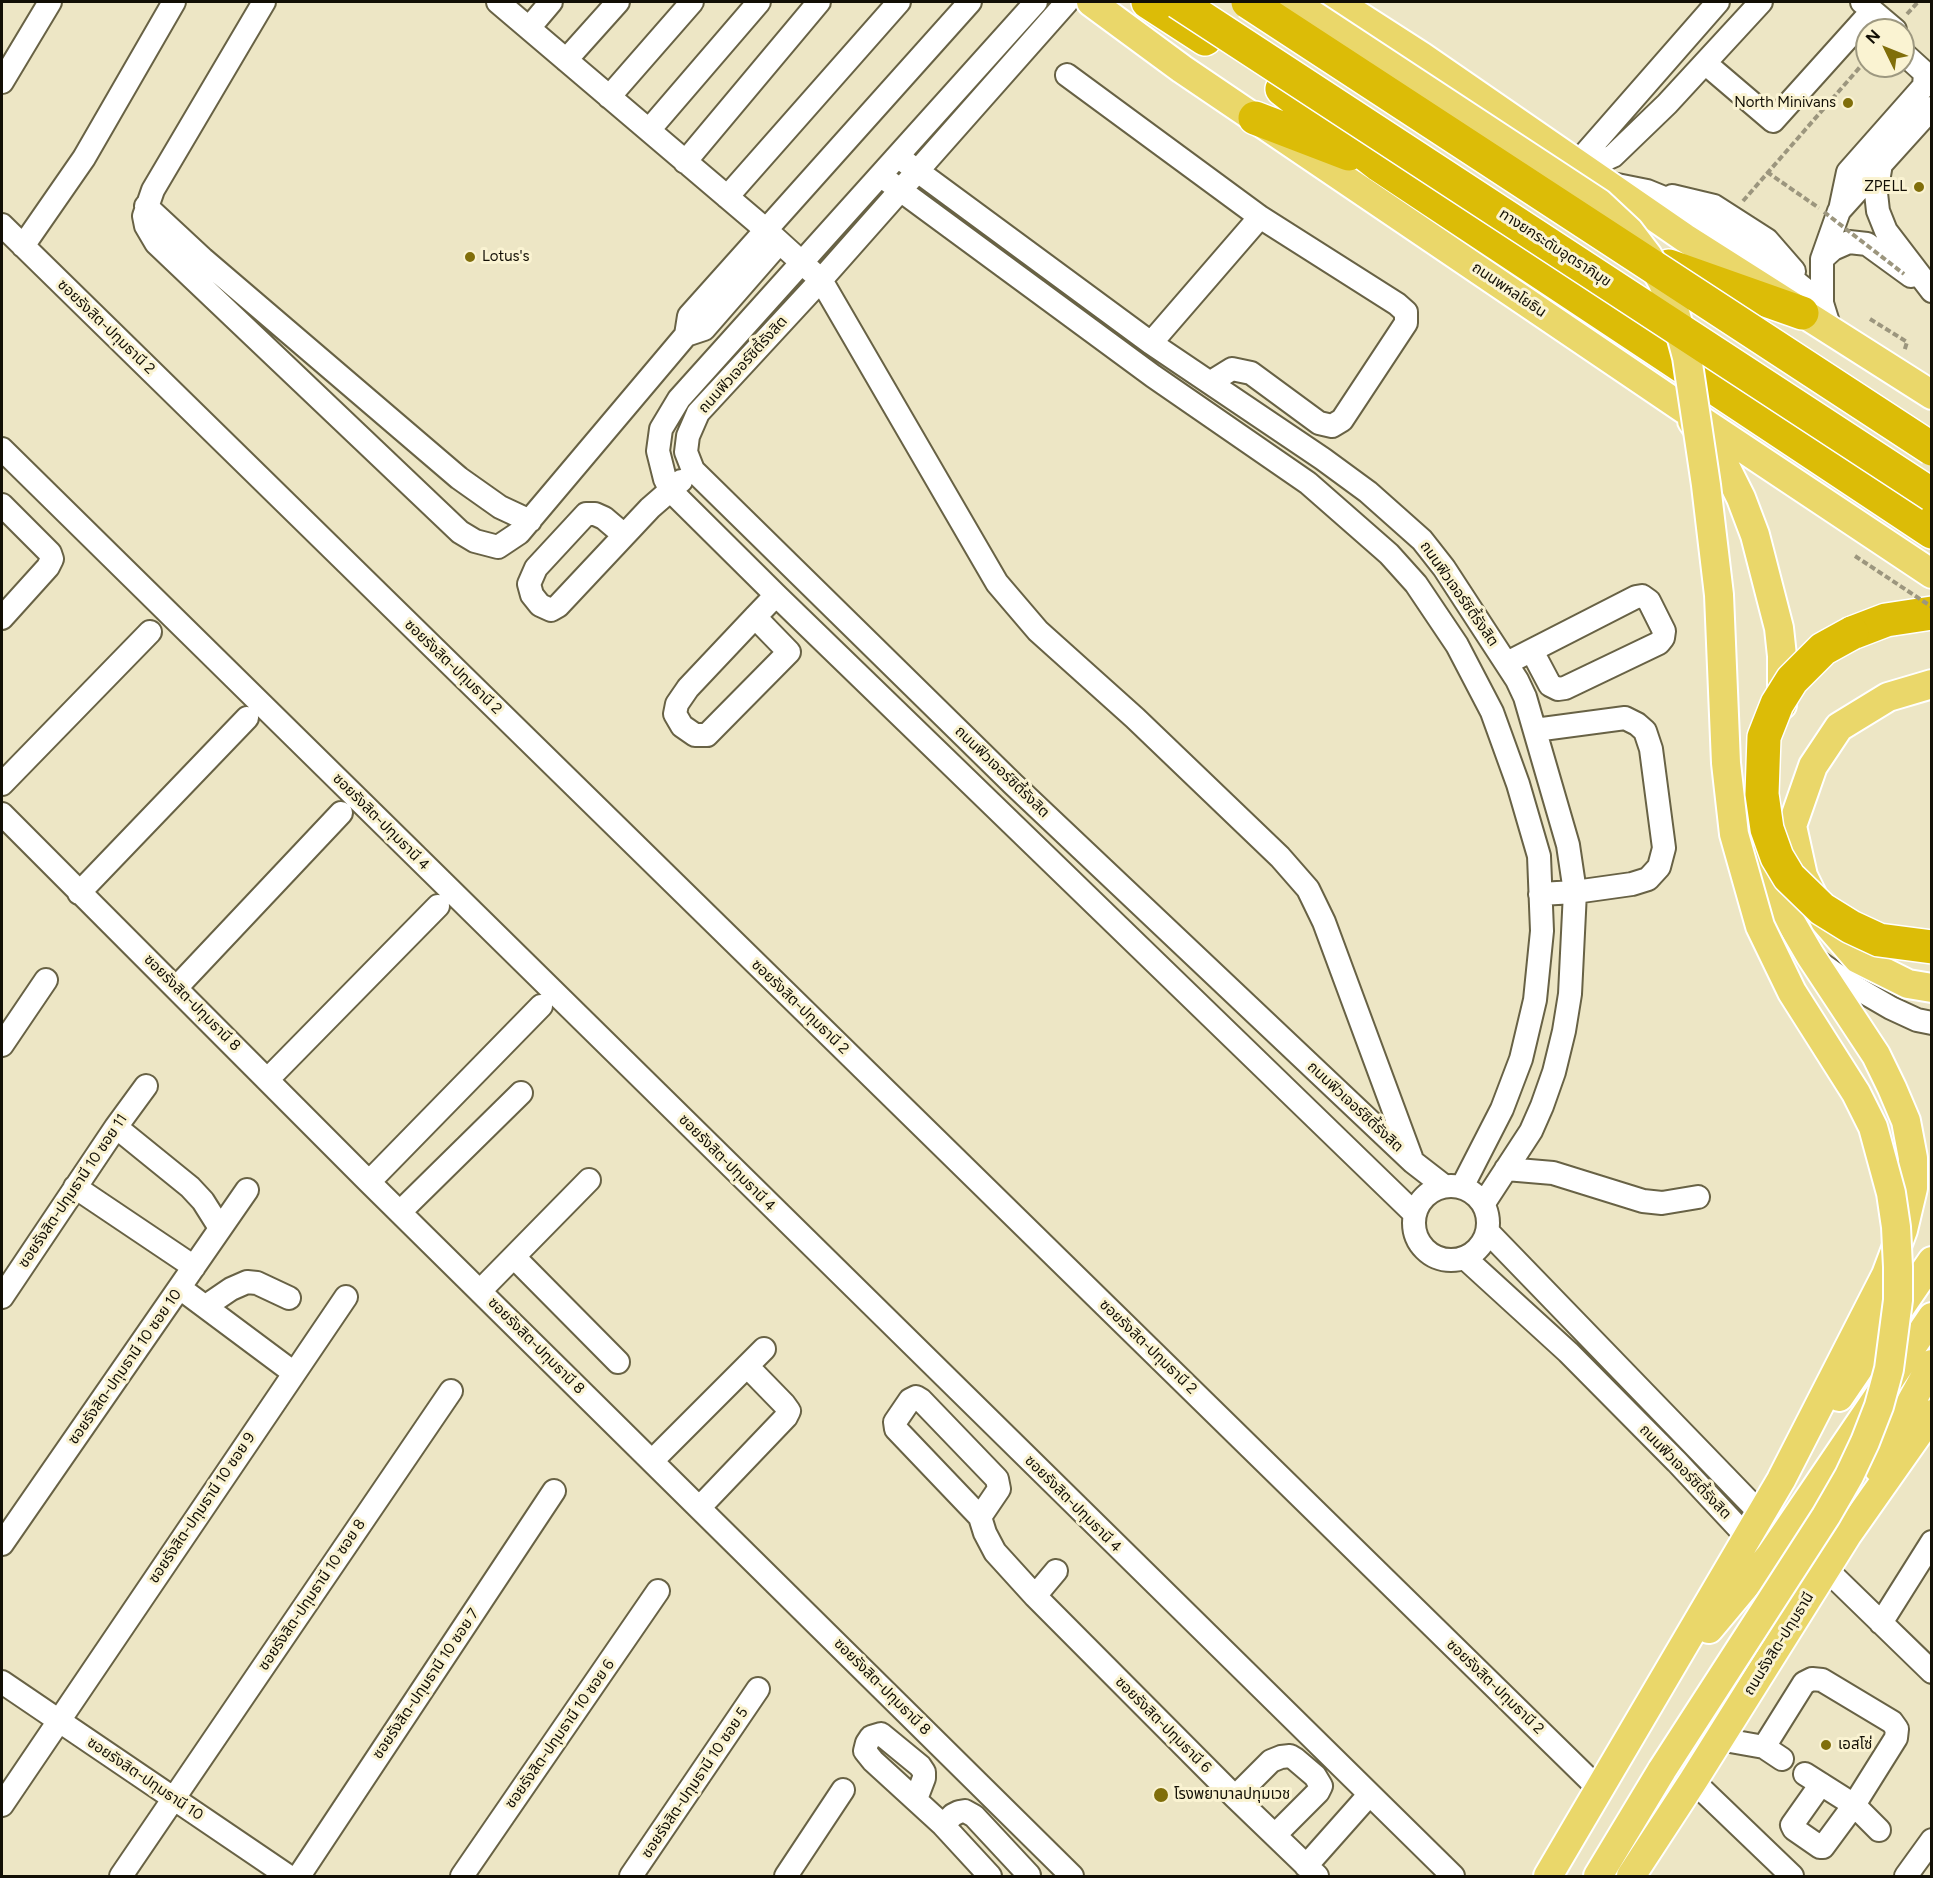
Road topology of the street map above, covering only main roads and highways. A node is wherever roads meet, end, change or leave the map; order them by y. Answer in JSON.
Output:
{"nodes":[{"id":1,"x":1091,"y":2,"type":"edge"},
{"id":2,"x":1148,"y":2,"type":"edge"},
{"id":3,"x":1178,"y":2,"type":"edge"},
{"id":4,"x":1248,"y":2,"type":"edge"},
{"id":5,"x":1267,"y":2,"type":"edge"},
{"id":6,"x":1293,"y":2,"type":"edge"},
{"id":7,"x":1337,"y":2,"type":"edge"},
{"id":8,"x":1282,"y":89,"type":"junction"},
{"id":9,"x":1255,"y":118,"type":"junction"},
{"id":10,"x":1379,"y":165,"type":"junction"},
{"id":11,"x":1669,"y":266,"type":"junction"},
{"id":12,"x":1813,"y":304,"type":"junction"},
{"id":13,"x":1932,"y":395,"type":"edge"},
{"id":14,"x":1684,"y":409,"type":"junction"},
{"id":15,"x":1932,"y":436,"type":"edge"},
{"id":16,"x":1932,"y":449,"type":"edge"},
{"id":17,"x":1932,"y":495,"type":"edge"},
{"id":18,"x":1932,"y":510,"type":"edge"},
{"id":19,"x":1932,"y":532,"type":"edge"},
{"id":20,"x":1932,"y":574,"type":"edge"},
{"id":21,"x":1932,"y":613,"type":"edge"},
{"id":22,"x":1932,"y":684,"type":"edge"},
{"id":23,"x":1764,"y":737,"type":"junction"},
{"id":24,"x":1734,"y":834,"type":"junction"},
{"id":25,"x":1932,"y":947,"type":"edge"},
{"id":26,"x":1932,"y":988,"type":"edge"},
{"id":27,"x":1932,"y":1261,"type":"edge"},
{"id":28,"x":1932,"y":1317,"type":"edge"},
{"id":29,"x":1932,"y":1364,"type":"edge"},
{"id":30,"x":1932,"y":1414,"type":"edge"},
{"id":31,"x":1781,"y":1480,"type":"junction"},
{"id":32,"x":1847,"y":1535,"type":"junction"},
{"id":33,"x":1656,"y":1693,"type":"junction"},
{"id":34,"x":1548,"y":1876,"type":"edge"},
{"id":35,"x":1598,"y":1876,"type":"edge"},
{"id":36,"x":1631,"y":1876,"type":"edge"}],
"edges":[{"from":1,"to":9,"type":"main road","name":"ถนนพหลโยธิน"},
{"from":2,"to":8,"type":"highway"},
{"from":3,"to":17,"type":"highway","name":"ทางยกระดับอุตราภิมุข","bridge":true},
{"from":4,"to":16,"type":"highway","bridge":true},
{"from":5,"to":11,"type":"highway"},
{"from":6,"to":24,"type":"main road","bridge":true},
{"from":7,"to":12,"type":"main road"},
{"from":8,"to":10,"type":"highway"},
{"from":8,"to":18,"type":"highway"},
{"from":9,"to":10,"type":"highway"},
{"from":9,"to":14,"type":"main road","name":"ถนนพหลโยธิน"},
{"from":10,"to":19,"type":"highway"},
{"from":11,"to":12,"type":"highway"},
{"from":11,"to":15,"type":"highway"},
{"from":12,"to":13,"type":"main road"},
{"from":14,"to":20,"type":"main road","name":"ถนนพหลโยธิน"},
{"from":14,"to":31,"type":"main road"},
{"from":21,"to":23,"type":"highway","bridge":true},
{"from":22,"to":26,"type":"main road","bridge":true},
{"from":23,"to":24,"type":"highway","bridge":true},
{"from":23,"to":25,"type":"highway","bridge":true},
{"from":24,"to":35,"type":"main road","bridge":true},
{"from":27,"to":31,"type":"main road"},
{"from":28,"to":33,"type":"main road","bridge":true},
{"from":29,"to":32,"type":"main road"},
{"from":30,"to":32,"type":"main road","name":"ถนนรังสิต-ปทุมธานี"},
{"from":31,"to":33,"type":"main road"},
{"from":32,"to":36,"type":"main road","name":"ถนนรังสิต-ปทุมธานี"},
{"from":33,"to":34,"type":"main road"}]}
